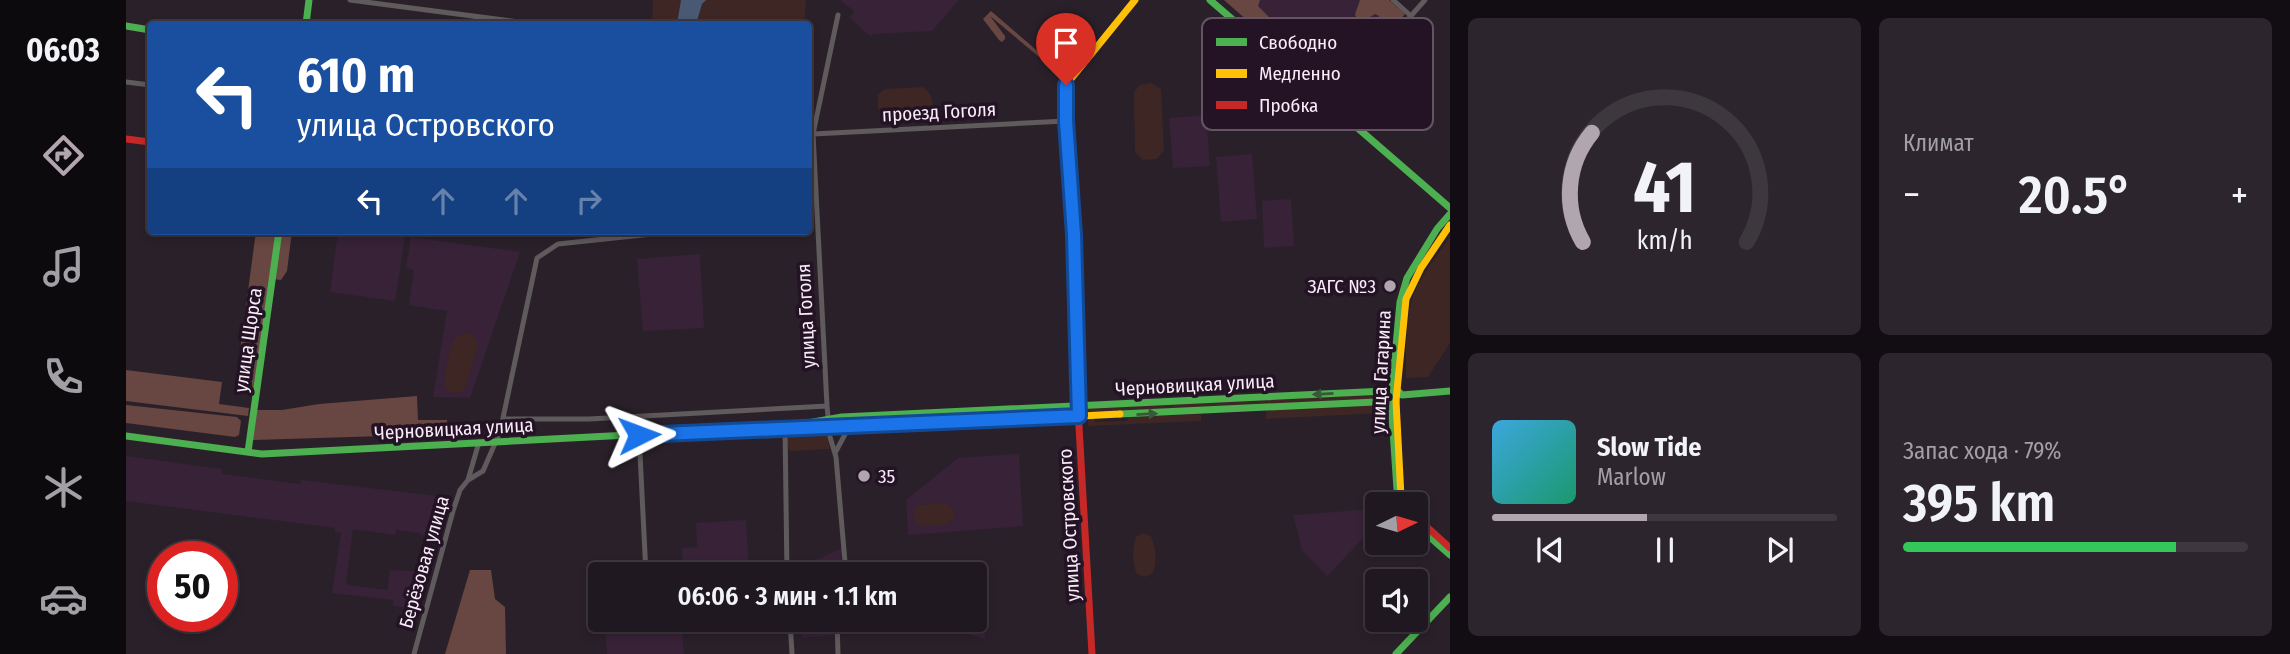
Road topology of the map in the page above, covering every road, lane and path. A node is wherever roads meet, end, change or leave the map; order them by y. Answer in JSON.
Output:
{"nodes":[{"id":1,"x":309,"y":0,"type":"edge"},
{"id":2,"x":350,"y":0,"type":"edge"},
{"id":3,"x":1135,"y":0,"type":"edge"},
{"id":4,"x":1210,"y":0,"type":"edge"},
{"id":5,"x":1393,"y":0,"type":"edge"},
{"id":6,"x":1425,"y":0,"type":"edge"},
{"id":7,"x":838,"y":15,"type":"dead end"},
{"id":8,"x":1411,"y":16,"type":"joint"},
{"id":9,"x":1231,"y":18,"type":"edge"},
{"id":10,"x":306,"y":21,"type":"edge"},
{"id":11,"x":511,"y":21,"type":"edge"},
{"id":12,"x":126,"y":26,"type":"edge"},
{"id":13,"x":147,"y":30,"type":"edge"},
{"id":14,"x":126,"y":82,"type":"edge"},
{"id":15,"x":147,"y":85,"type":"edge"},
{"id":16,"x":1066,"y":121,"type":"junction"},
{"id":17,"x":1359,"y":130,"type":"edge"},
{"id":18,"x":813,"y":134,"type":"junction"},
{"id":19,"x":126,"y":139,"type":"edge"},
{"id":20,"x":147,"y":142,"type":"edge"},
{"id":21,"x":1450,"y":208,"type":"edge"},
{"id":22,"x":1450,"y":214,"type":"edge"},
{"id":23,"x":1450,"y":225,"type":"edge"},
{"id":24,"x":278,"y":235,"type":"edge"},
{"id":25,"x":643,"y":235,"type":"edge"},
{"id":26,"x":1450,"y":391,"type":"edge"},
{"id":27,"x":1396,"y":396,"type":"junction"},
{"id":28,"x":827,"y":405,"type":"junction"},
{"id":29,"x":1078,"y":406,"type":"junction"},
{"id":30,"x":1079,"y":416,"type":"junction"},
{"id":31,"x":503,"y":419,"type":"junction"},
{"id":32,"x":828,"y":419,"type":"junction"},
{"id":33,"x":785,"y":427,"type":"junction"},
{"id":34,"x":849,"y":427,"type":"junction"},
{"id":35,"x":829,"y":428,"type":"junction"},
{"id":36,"x":639,"y":435,"type":"junction"},
{"id":37,"x":126,"y":436,"type":"edge"},
{"id":38,"x":479,"y":442,"type":"junction"},
{"id":39,"x":497,"y":442,"type":"junction"},
{"id":40,"x":248,"y":452,"type":"junction"},
{"id":41,"x":835,"y":453,"type":"junction"},
{"id":42,"x":468,"y":480,"type":"junction"},
{"id":43,"x":1398,"y":492,"type":"edge"},
{"id":44,"x":1401,"y":492,"type":"edge"},
{"id":45,"x":1428,"y":528,"type":"edge"},
{"id":46,"x":1428,"y":535,"type":"edge"},
{"id":47,"x":1450,"y":548,"type":"edge"},
{"id":48,"x":1450,"y":555,"type":"edge"},
{"id":49,"x":645,"y":562,"type":"edge"},
{"id":50,"x":787,"y":562,"type":"edge"},
{"id":51,"x":845,"y":562,"type":"edge"},
{"id":52,"x":1450,"y":597,"type":"edge"},
{"id":53,"x":791,"y":632,"type":"edge"},
{"id":54,"x":837,"y":632,"type":"edge"},
{"id":55,"x":414,"y":654,"type":"edge"},
{"id":56,"x":792,"y":654,"type":"edge"},
{"id":57,"x":838,"y":654,"type":"edge"},
{"id":58,"x":1092,"y":654,"type":"edge"},
{"id":59,"x":1396,"y":654,"type":"edge"}],
"edges":[{"from":1,"to":10,"type":"main road"},
{"from":2,"to":11,"type":"street"},
{"from":3,"to":16,"type":"main road","name":"улица Островского"},
{"from":4,"to":9,"type":"main road"},
{"from":5,"to":8,"type":"street"},
{"from":6,"to":8,"type":"street"},
{"from":7,"to":18,"type":"street","name":"улица Гоголя"},
{"from":12,"to":13,"type":"main road"},
{"from":14,"to":15,"type":"street"},
{"from":16,"to":18,"type":"street","name":"проезд Гоголя"},
{"from":16,"to":29,"type":"main road","name":"улица Островского"},
{"from":17,"to":21,"type":"main road"},
{"from":18,"to":28,"type":"street","name":"улица Гоголя"},
{"from":19,"to":20,"type":"main road"},
{"from":22,"to":27,"type":"main road","name":"улица Гагарина"},
{"from":23,"to":27,"type":"main road","name":"улица Гагарина"},
{"from":24,"to":40,"type":"main road","name":"улица Щорса"},
{"from":25,"to":31,"type":"street"},
{"from":26,"to":27,"type":"main road"},
{"from":27,"to":29,"type":"main road","name":"Черновицкая улица","one_way":true},
{"from":30,"to":27,"type":"main road","name":"Черновицкая улица","one_way":true},
{"from":27,"to":43,"type":"main road","name":"улица Гагарина"},
{"from":27,"to":44,"type":"main road","name":"улица Гагарина"},
{"from":28,"to":31,"type":"street"},
{"from":28,"to":32,"type":"street","name":"улица Гоголя"},
{"from":29,"to":30,"type":"main road","name":"улица Островского"},
{"from":29,"to":32,"type":"main road","name":"Черновицкая улица"},
{"from":30,"to":34,"type":"main road","name":"Черновицкая улица"},
{"from":30,"to":58,"type":"main road","name":"улица Островского"},
{"from":31,"to":39,"type":"street"},
{"from":32,"to":33,"type":"main road","name":"Черновицкая улица"},
{"from":32,"to":35,"type":"street","name":"улица Гоголя"},
{"from":33,"to":35,"type":"main road","name":"Черновицкая улица"},
{"from":33,"to":36,"type":"main road","name":"Черновицкая улица"},
{"from":33,"to":50,"type":"street"},
{"from":34,"to":35,"type":"main road","name":"Черновицкая улица"},
{"from":34,"to":41,"type":"street"},
{"from":35,"to":41,"type":"street","name":"улица Гоголя"},
{"from":36,"to":39,"type":"main road","name":"Черновицкая улица"},
{"from":36,"to":49,"type":"street"},
{"from":37,"to":40,"type":"main road","name":"Черновицкая улица"},
{"from":38,"to":39,"type":"main road","name":"Черновицкая улица"},
{"from":38,"to":40,"type":"main road","name":"Черновицкая улица"},
{"from":38,"to":42,"type":"street","name":"Берёзовая улица"},
{"from":39,"to":42,"type":"street","name":"Берёзовая улица"},
{"from":41,"to":51,"type":"street","name":"улица Гоголя"},
{"from":42,"to":55,"type":"street","name":"Берёзовая улица"},
{"from":45,"to":47,"type":"main road"},
{"from":46,"to":48,"type":"main road"},
{"from":52,"to":59,"type":"main road"},
{"from":53,"to":56,"type":"street"},
{"from":54,"to":57,"type":"street"}]}
